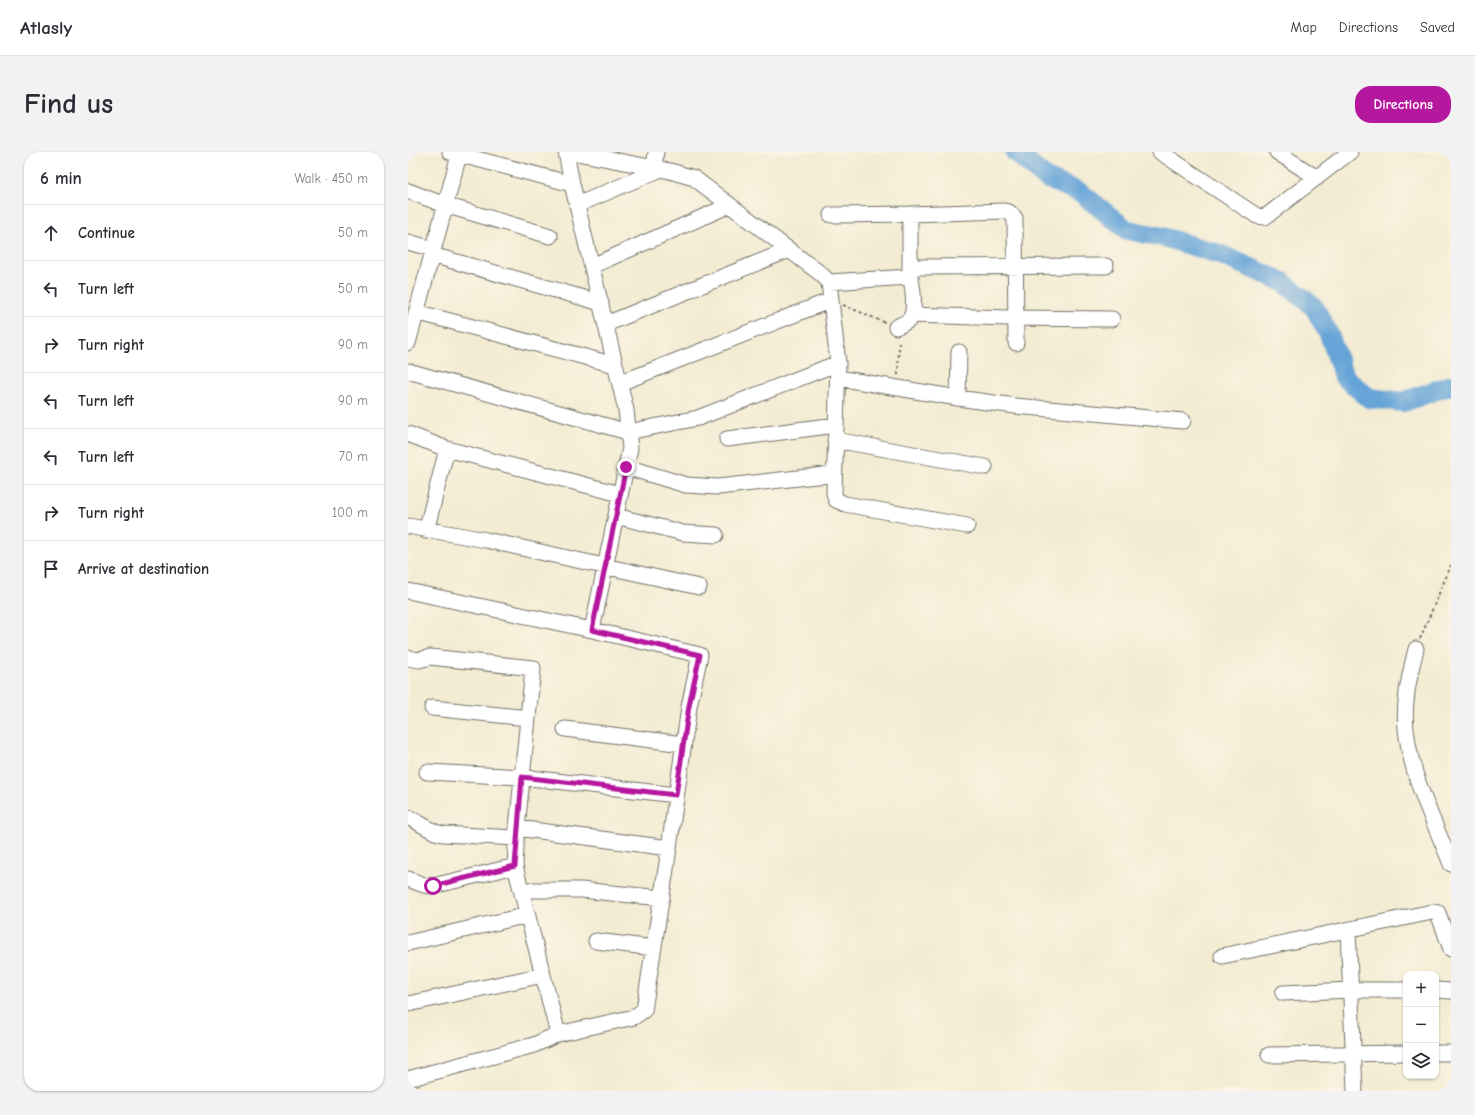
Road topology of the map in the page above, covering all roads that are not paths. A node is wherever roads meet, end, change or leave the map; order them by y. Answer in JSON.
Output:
{"nodes":[{"id":1,"x":566,"y":152,"type":"edge"},
{"id":2,"x":572,"y":152,"type":"edge"},
{"id":3,"x":656,"y":152,"type":"edge"},
{"id":4,"x":1160,"y":152,"type":"edge"},
{"id":5,"x":1277,"y":152,"type":"edge"},
{"id":6,"x":1350,"y":152,"type":"edge"},
{"id":7,"x":454,"y":154,"type":"edge"},
{"id":8,"x":602,"y":155,"type":"edge"},
{"id":9,"x":657,"y":168,"type":"junction"},
{"id":10,"x":1317,"y":178,"type":"junction"},
{"id":11,"x":572,"y":184,"type":"junction"},
{"id":12,"x":408,"y":192,"type":"edge"},
{"id":13,"x":445,"y":205,"type":"junction"},
{"id":14,"x":577,"y":205,"type":"junction"},
{"id":15,"x":730,"y":205,"type":"junction"},
{"id":16,"x":910,"y":214,"type":"junction"},
{"id":17,"x":831,"y":215,"type":"dead end"},
{"id":18,"x":550,"y":236,"type":"dead end"},
{"id":19,"x":408,"y":242,"type":"edge"},
{"id":20,"x":789,"y":250,"type":"junction"},
{"id":21,"x":433,"y":252,"type":"junction"},
{"id":22,"x":1015,"y":265,"type":"junction"},
{"id":23,"x":592,"y":266,"type":"junction"},
{"id":24,"x":1106,"y":266,"type":"dead end"},
{"id":25,"x":910,"y":272,"type":"junction"},
{"id":26,"x":829,"y":282,"type":"junction"},
{"id":27,"x":831,"y":300,"type":"junction"},
{"id":28,"x":601,"y":303,"type":"junction"},
{"id":29,"x":414,"y":305,"type":"edge"},
{"id":30,"x":912,"y":315,"type":"junction"},
{"id":31,"x":1016,"y":318,"type":"junction"},
{"id":32,"x":1112,"y":318,"type":"dead end"},
{"id":33,"x":606,"y":324,"type":"junction"},
{"id":34,"x":896,"y":327,"type":"road end"},
{"id":35,"x":408,"y":342,"type":"edge"},
{"id":36,"x":1016,"y":343,"type":"dead end"},
{"id":37,"x":959,"y":352,"type":"dead end"},
{"id":38,"x":615,"y":365,"type":"junction"},
{"id":39,"x":838,"y":370,"type":"junction"},
{"id":40,"x":408,"y":371,"type":"edge"},
{"id":41,"x":620,"y":383,"type":"junction"},
{"id":42,"x":958,"y":398,"type":"junction"},
{"id":43,"x":1183,"y":421,"type":"dead end"},
{"id":44,"x":628,"y":432,"type":"junction"},
{"id":45,"x":835,"y":433,"type":"junction"},
{"id":46,"x":408,"y":434,"type":"edge"},
{"id":47,"x":727,"y":439,"type":"dead end"},
{"id":48,"x":447,"y":449,"type":"junction"},
{"id":49,"x":626,"y":467,"type":"junction"},
{"id":50,"x":985,"y":467,"type":"dead end"},
{"id":51,"x":834,"y":474,"type":"junction"},
{"id":52,"x":620,"y":494,"type":"junction"},
{"id":53,"x":616,"y":516,"type":"junction"},
{"id":54,"x":408,"y":526,"type":"edge"},
{"id":55,"x":967,"y":526,"type":"dead end"},
{"id":56,"x":426,"y":531,"type":"junction"},
{"id":57,"x":716,"y":535,"type":"dead end"},
{"id":58,"x":605,"y":568,"type":"junction"},
{"id":59,"x":699,"y":587,"type":"dead end"},
{"id":60,"x":408,"y":590,"type":"edge"},
{"id":61,"x":592,"y":630,"type":"junction"},
{"id":62,"x":1416,"y":649,"type":"road end"},
{"id":63,"x":408,"y":658,"type":"edge"},
{"id":64,"x":432,"y":708,"type":"dead end"},
{"id":65,"x":528,"y":718,"type":"junction"},
{"id":66,"x":565,"y":729,"type":"dead end"},
{"id":67,"x":683,"y":744,"type":"junction"},
{"id":68,"x":427,"y":772,"type":"dead end"},
{"id":69,"x":522,"y":777,"type":"junction"},
{"id":70,"x":676,"y":795,"type":"junction"},
{"id":71,"x":408,"y":817,"type":"edge"},
{"id":72,"x":516,"y":833,"type":"junction"},
{"id":73,"x":669,"y":848,"type":"junction"},
{"id":74,"x":1451,"y":864,"type":"edge"},
{"id":75,"x":515,"y":866,"type":"junction"},
{"id":76,"x":408,"y":879,"type":"edge"},
{"id":77,"x":521,"y":890,"type":"junction"},
{"id":78,"x":662,"y":898,"type":"junction"},
{"id":79,"x":528,"y":915,"type":"junction"},
{"id":80,"x":1348,"y":930,"type":"junction"},
{"id":81,"x":596,"y":941,"type":"dead end"},
{"id":82,"x":408,"y":943,"type":"edge"},
{"id":83,"x":654,"y":948,"type":"junction"},
{"id":84,"x":1451,"y":949,"type":"edge"},
{"id":85,"x":1222,"y":956,"type":"dead end"},
{"id":86,"x":543,"y":975,"type":"junction"},
{"id":87,"x":1351,"y":990,"type":"junction"},
{"id":88,"x":1403,"y":990,"type":"edge"},
{"id":89,"x":1439,"y":990,"type":"edge"},
{"id":90,"x":1451,"y":990,"type":"edge"},
{"id":91,"x":1283,"y":993,"type":"dead end"},
{"id":92,"x":408,"y":1004,"type":"edge"},
{"id":93,"x":558,"y":1034,"type":"junction"},
{"id":94,"x":1354,"y":1053,"type":"junction"},
{"id":95,"x":1403,"y":1053,"type":"edge"},
{"id":96,"x":1439,"y":1053,"type":"edge"},
{"id":97,"x":1451,"y":1054,"type":"edge"},
{"id":98,"x":1269,"y":1055,"type":"dead end"},
{"id":99,"x":408,"y":1079,"type":"edge"},
{"id":100,"x":1355,"y":1091,"type":"edge"}],
"edges":[{"from":1,"to":11,"type":"street"},
{"from":2,"to":8,"type":"street"},
{"from":3,"to":9,"type":"street"},
{"from":4,"to":10,"type":"street"},
{"from":5,"to":10,"type":"street"},
{"from":6,"to":10,"type":"street"},
{"from":7,"to":11,"type":"street"},
{"from":7,"to":13,"type":"street"},
{"from":8,"to":9,"type":"street"},
{"from":9,"to":14,"type":"street"},
{"from":9,"to":15,"type":"street"},
{"from":11,"to":14,"type":"street"},
{"from":12,"to":13,"type":"street"},
{"from":13,"to":18,"type":"street"},
{"from":13,"to":21,"type":"street"},
{"from":14,"to":23,"type":"street"},
{"from":15,"to":20,"type":"street"},
{"from":15,"to":23,"type":"street"},
{"from":16,"to":17,"type":"street"},
{"from":16,"to":22,"type":"street"},
{"from":16,"to":25,"type":"street"},
{"from":19,"to":21,"type":"street"},
{"from":20,"to":26,"type":"street"},
{"from":20,"to":33,"type":"street"},
{"from":21,"to":28,"type":"street"},
{"from":21,"to":29,"type":"street"},
{"from":22,"to":24,"type":"street"},
{"from":22,"to":25,"type":"street"},
{"from":22,"to":31,"type":"street"},
{"from":23,"to":28,"type":"street"},
{"from":25,"to":26,"type":"street"},
{"from":25,"to":30,"type":"street"},
{"from":26,"to":27,"type":"street"},
{"from":27,"to":39,"type":"street"},
{"from":27,"to":41,"type":"street"},
{"from":28,"to":33,"type":"street"},
{"from":29,"to":35,"type":"street"},
{"from":29,"to":38,"type":"street"},
{"from":30,"to":31,"type":"street"},
{"from":30,"to":34,"type":"street"},
{"from":31,"to":32,"type":"street"},
{"from":31,"to":36,"type":"street"},
{"from":33,"to":38,"type":"street"},
{"from":37,"to":42,"type":"street"},
{"from":38,"to":41,"type":"street"},
{"from":39,"to":42,"type":"street"},
{"from":39,"to":44,"type":"street"},
{"from":39,"to":45,"type":"street"},
{"from":40,"to":44,"type":"street"},
{"from":41,"to":44,"type":"street"},
{"from":42,"to":43,"type":"street"},
{"from":44,"to":49,"type":"street"},
{"from":45,"to":47,"type":"street"},
{"from":45,"to":50,"type":"street"},
{"from":45,"to":51,"type":"street"},
{"from":46,"to":48,"type":"street"},
{"from":48,"to":52,"type":"street"},
{"from":48,"to":56,"type":"street"},
{"from":49,"to":51,"type":"street"},
{"from":49,"to":52,"type":"street"},
{"from":51,"to":55,"type":"street"},
{"from":52,"to":53,"type":"street"},
{"from":53,"to":57,"type":"street"},
{"from":53,"to":58,"type":"street"},
{"from":54,"to":56,"type":"street"},
{"from":56,"to":58,"type":"street"},
{"from":58,"to":59,"type":"street"},
{"from":58,"to":61,"type":"street"},
{"from":60,"to":61,"type":"street"},
{"from":61,"to":67,"type":"street"},
{"from":62,"to":74,"type":"street"},
{"from":63,"to":65,"type":"street"},
{"from":64,"to":65,"type":"street"},
{"from":65,"to":69,"type":"street"},
{"from":66,"to":67,"type":"street"},
{"from":67,"to":70,"type":"street"},
{"from":68,"to":69,"type":"street"},
{"from":69,"to":70,"type":"street"},
{"from":69,"to":72,"type":"street"},
{"from":70,"to":73,"type":"street"},
{"from":71,"to":72,"type":"street"},
{"from":72,"to":73,"type":"street"},
{"from":72,"to":75,"type":"street"},
{"from":73,"to":78,"type":"street"},
{"from":75,"to":76,"type":"street"},
{"from":75,"to":77,"type":"street"},
{"from":77,"to":78,"type":"street"},
{"from":77,"to":79,"type":"street"},
{"from":78,"to":83,"type":"street"},
{"from":79,"to":82,"type":"street"},
{"from":79,"to":86,"type":"street"},
{"from":80,"to":84,"type":"street"},
{"from":80,"to":85,"type":"street"},
{"from":80,"to":87,"type":"street"},
{"from":81,"to":83,"type":"street"},
{"from":83,"to":93,"type":"street"},
{"from":86,"to":92,"type":"street"},
{"from":86,"to":93,"type":"street"},
{"from":87,"to":88,"type":"street"},
{"from":87,"to":91,"type":"street"},
{"from":87,"to":94,"type":"street"},
{"from":89,"to":90,"type":"street"},
{"from":93,"to":99,"type":"street"},
{"from":94,"to":95,"type":"street"},
{"from":94,"to":98,"type":"street"},
{"from":94,"to":100,"type":"street"},
{"from":96,"to":97,"type":"street"}]}
